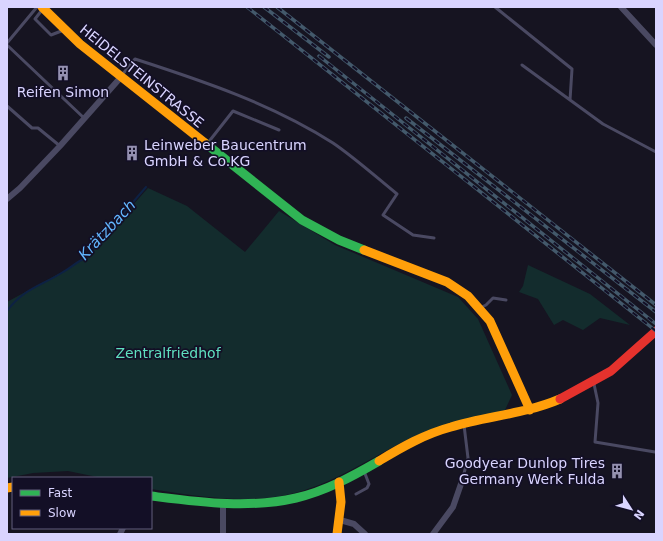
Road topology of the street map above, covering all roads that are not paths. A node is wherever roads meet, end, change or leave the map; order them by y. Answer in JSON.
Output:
{"nodes":[{"id":1,"x":41,"y":7,"type":"edge"},
{"id":2,"x":495,"y":7,"type":"edge"},
{"id":3,"x":621,"y":7,"type":"edge"},
{"id":4,"x":64,"y":30,"type":"junction"},
{"id":5,"x":7,"y":44,"type":"edge"},
{"id":6,"x":656,"y":45,"type":"edge"},
{"id":7,"x":522,"y":65,"type":"dead end"},
{"id":8,"x":121,"y":77,"type":"junction"},
{"id":9,"x":570,"y":100,"type":"junction"},
{"id":10,"x":7,"y":106,"type":"edge"},
{"id":11,"x":84,"y":119,"type":"junction"},
{"id":12,"x":279,"y":130,"type":"dead end"},
{"id":13,"x":60,"y":146,"type":"junction"},
{"id":14,"x":206,"y":146,"type":"junction"},
{"id":15,"x":656,"y":152,"type":"edge"},
{"id":16,"x":7,"y":199,"type":"edge"},
{"id":17,"x":434,"y":238,"type":"dead end"},
{"id":18,"x":506,"y":300,"type":"dead end"},
{"id":19,"x":480,"y":308,"type":"junction"},
{"id":20,"x":656,"y":331,"type":"edge"},
{"id":21,"x":593,"y":382,"type":"junction"},
{"id":22,"x":530,"y":410,"type":"junction"},
{"id":23,"x":464,"y":424,"type":"junction"},
{"id":24,"x":654,"y":452,"type":"dead end"},
{"id":25,"x":364,"y":470,"type":"junction"},
{"id":26,"x":462,"y":481,"type":"joint"},
{"id":27,"x":339,"y":482,"type":"junction"},
{"id":28,"x":356,"y":494,"type":"dead end"},
{"id":29,"x":152,"y":496,"type":"edge"},
{"id":30,"x":223,"y":504,"type":"junction"},
{"id":31,"x":340,"y":520,"type":"junction"},
{"id":32,"x":223,"y":534,"type":"edge"},
{"id":33,"x":337,"y":534,"type":"edge"},
{"id":34,"x":365,"y":534,"type":"edge"},
{"id":35,"x":433,"y":534,"type":"edge"}],
"edges":[{"from":1,"to":4,"type":"main road","name":"HEIDELSTEINSTRASSE"},
{"from":1,"to":4,"type":"lane"},
{"from":1,"to":5,"type":"lane"},
{"from":2,"to":9,"type":"lane"},
{"from":3,"to":6,"type":"street"},
{"from":4,"to":8,"type":"main road","name":"HEIDELSTEINSTRASSE"},
{"from":5,"to":11,"type":"lane"},
{"from":7,"to":9,"type":"lane"},
{"from":8,"to":11,"type":"street"},
{"from":8,"to":14,"type":"main road","name":"HEIDELSTEINSTRASSE"},
{"from":8,"to":17,"type":"lane"},
{"from":9,"to":15,"type":"lane"},
{"from":10,"to":13,"type":"lane"},
{"from":11,"to":13,"type":"street"},
{"from":12,"to":14,"type":"lane"},
{"from":13,"to":16,"type":"street"},
{"from":14,"to":19,"type":"main road","name":"HEIDELSTEINSTRASSE"},
{"from":18,"to":19,"type":"lane"},
{"from":19,"to":22,"type":"main road","name":"HEIDELSTEINSTRASSE"},
{"from":20,"to":21,"type":"main road"},
{"from":21,"to":22,"type":"main road"},
{"from":21,"to":24,"type":"lane"},
{"from":22,"to":23,"type":"main road"},
{"from":23,"to":25,"type":"main road"},
{"from":23,"to":26,"type":"lane"},
{"from":25,"to":27,"type":"main road"},
{"from":25,"to":28,"type":"lane"},
{"from":26,"to":35,"type":"street"},
{"from":27,"to":30,"type":"main road"},
{"from":27,"to":31,"type":"main road"},
{"from":29,"to":30,"type":"main road"},
{"from":30,"to":32,"type":"street"},
{"from":31,"to":33,"type":"main road"},
{"from":31,"to":34,"type":"street"}]}
